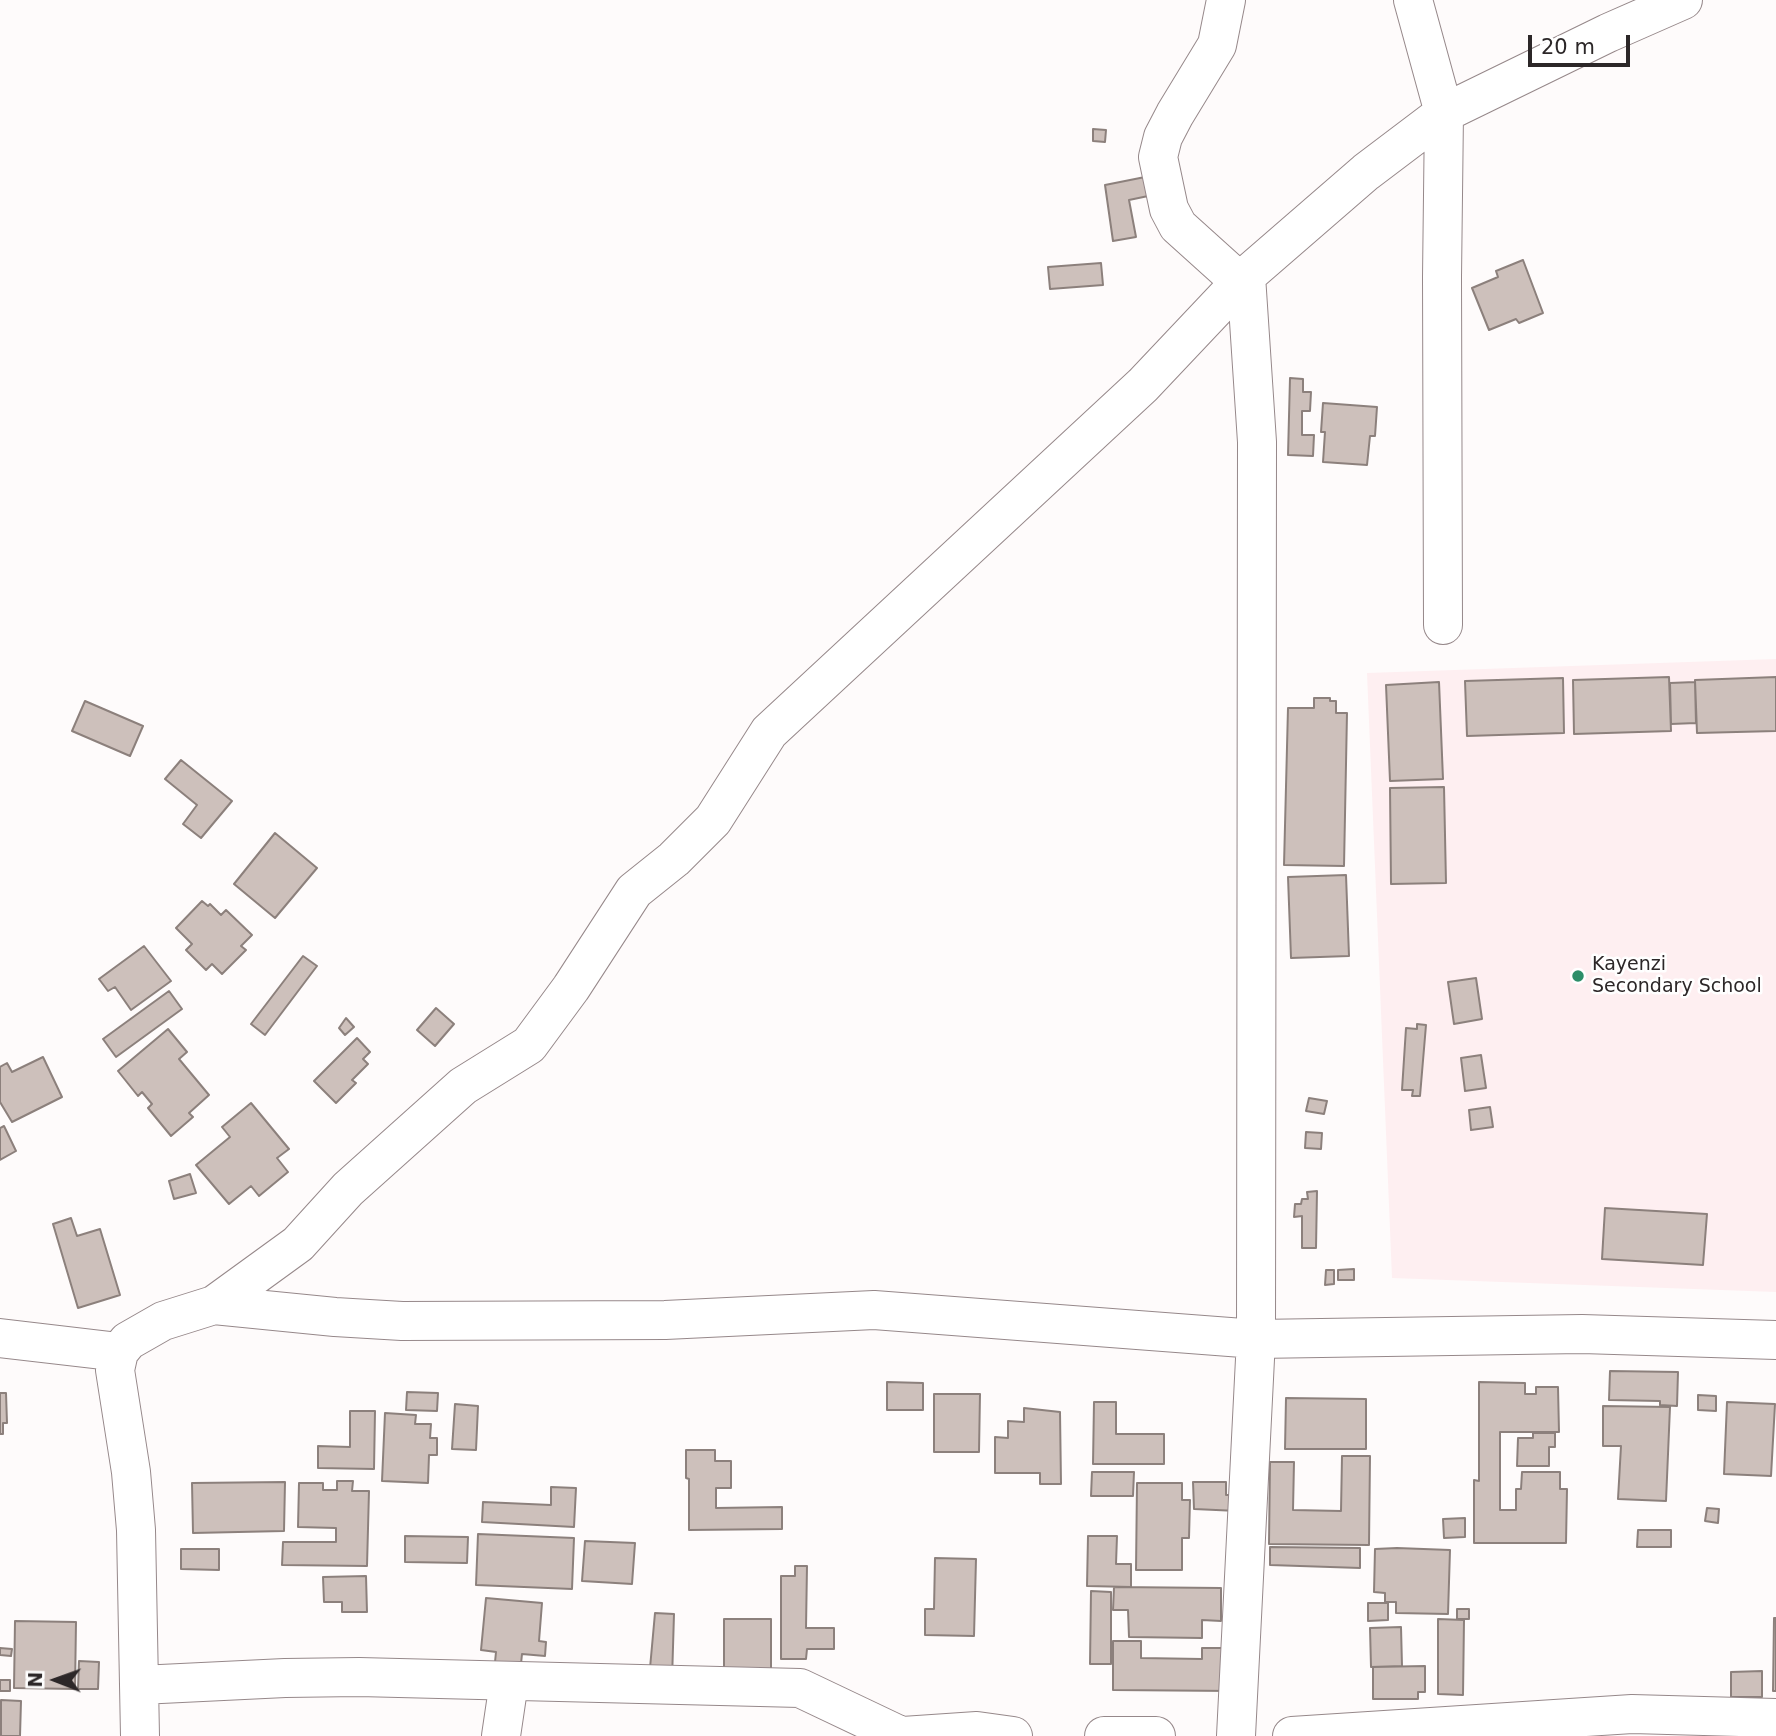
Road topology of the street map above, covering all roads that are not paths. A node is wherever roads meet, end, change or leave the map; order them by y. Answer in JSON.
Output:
{"nodes":[{"id":1,"x":1226,"y":0,"type":"edge"},
{"id":2,"x":1413,"y":0,"type":"edge"},
{"id":3,"x":1683,"y":0,"type":"edge"},
{"id":4,"x":1444,"y":113,"type":"junction"},
{"id":5,"x":1247,"y":276,"type":"junction"},
{"id":6,"x":1443,"y":625,"type":"dead end"},
{"id":7,"x":214,"y":1305,"type":"junction"},
{"id":8,"x":0,"y":1338,"type":"edge"},
{"id":9,"x":1256,"y":1339,"type":"junction"},
{"id":10,"x":1776,"y":1340,"type":"edge"},
{"id":11,"x":119,"y":1352,"type":"junction"},
{"id":12,"x":509,"y":1682,"type":"junction"},
{"id":13,"x":141,"y":1685,"type":"junction"},
{"id":14,"x":1776,"y":1718,"type":"edge"},
{"id":15,"x":1632,"y":1725,"type":"edge"},
{"id":16,"x":140,"y":1736,"type":"edge"},
{"id":17,"x":502,"y":1736,"type":"edge"},
{"id":18,"x":902,"y":1736,"type":"edge"},
{"id":19,"x":1013,"y":1736,"type":"edge"},
{"id":20,"x":1104,"y":1736,"type":"edge"},
{"id":21,"x":1156,"y":1736,"type":"edge"},
{"id":22,"x":1236,"y":1736,"type":"edge"},
{"id":23,"x":1292,"y":1736,"type":"edge"}],
"edges":[{"from":1,"to":5,"type":"street"},
{"from":2,"to":4,"type":"street"},
{"from":3,"to":4,"type":"street"},
{"from":4,"to":5,"type":"street"},
{"from":4,"to":6,"type":"street"},
{"from":5,"to":7,"type":"street"},
{"from":5,"to":9,"type":"street"},
{"from":7,"to":9,"type":"street"},
{"from":7,"to":11,"type":"street"},
{"from":8,"to":11,"type":"street"},
{"from":9,"to":10,"type":"street"},
{"from":9,"to":22,"type":"street"},
{"from":11,"to":13,"type":"street"},
{"from":12,"to":13,"type":"street"},
{"from":12,"to":17,"type":"street"},
{"from":12,"to":18,"type":"street"},
{"from":13,"to":16,"type":"street"},
{"from":14,"to":15,"type":"street"},
{"from":15,"to":23,"type":"street"},
{"from":18,"to":19,"type":"street"},
{"from":20,"to":21,"type":"street"}]}
